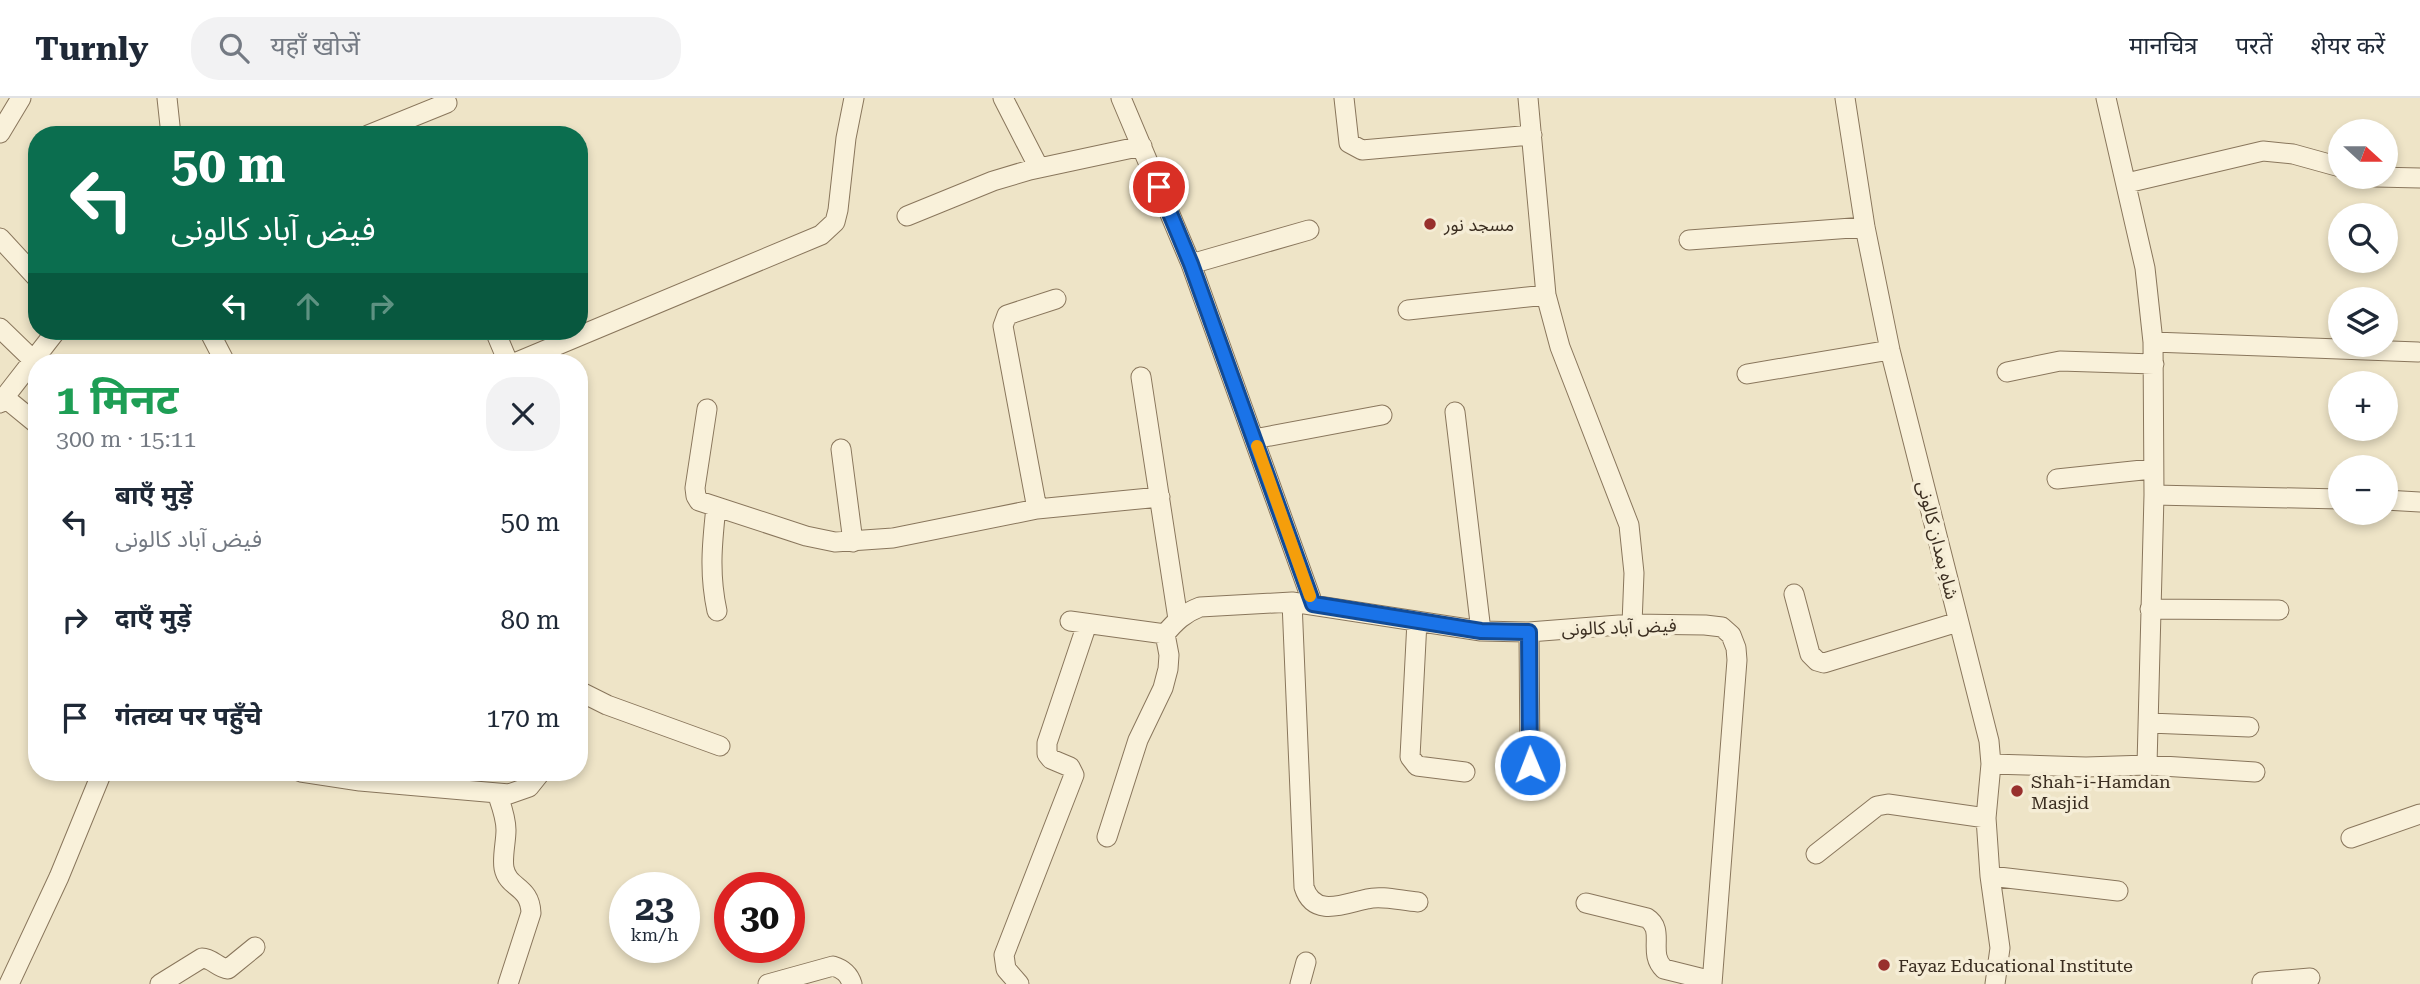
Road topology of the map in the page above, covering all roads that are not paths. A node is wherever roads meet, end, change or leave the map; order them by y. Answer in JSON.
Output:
{"nodes":[{"id":1,"x":21,"y":98,"type":"edge"},
{"id":2,"x":167,"y":98,"type":"edge"},
{"id":3,"x":854,"y":98,"type":"edge"},
{"id":4,"x":1003,"y":98,"type":"edge"},
{"id":5,"x":1121,"y":98,"type":"edge"},
{"id":6,"x":1343,"y":98,"type":"edge"},
{"id":7,"x":1528,"y":98,"type":"edge"},
{"id":8,"x":1845,"y":98,"type":"edge"},
{"id":9,"x":2106,"y":98,"type":"edge"},
{"id":10,"x":447,"y":103,"type":"dead end"},
{"id":11,"x":170,"y":126,"type":"edge"},
{"id":12,"x":390,"y":126,"type":"edge"},
{"id":13,"x":0,"y":133,"type":"edge"},
{"id":14,"x":1532,"y":135,"type":"junction"},
{"id":15,"x":1142,"y":146,"type":"junction"},
{"id":16,"x":2328,"y":164,"type":"edge"},
{"id":17,"x":1038,"y":168,"type":"junction"},
{"id":18,"x":2398,"y":178,"type":"edge"},
{"id":19,"x":2420,"y":178,"type":"edge"},
{"id":20,"x":2127,"y":183,"type":"junction"},
{"id":21,"x":907,"y":216,"type":"dead end"},
{"id":22,"x":1865,"y":227,"type":"junction"},
{"id":23,"x":1309,"y":230,"type":"dead end"},
{"id":24,"x":0,"y":238,"type":"edge"},
{"id":25,"x":1689,"y":240,"type":"dead end"},
{"id":26,"x":1191,"y":264,"type":"junction"},
{"id":27,"x":28,"y":268,"type":"edge"},
{"id":28,"x":1546,"y":295,"type":"junction"},
{"id":29,"x":1056,"y":299,"type":"dead end"},
{"id":30,"x":1408,"y":310,"type":"dead end"},
{"id":31,"x":0,"y":328,"type":"edge"},
{"id":32,"x":588,"y":332,"type":"edge"},
{"id":33,"x":49,"y":340,"type":"edge"},
{"id":34,"x":570,"y":340,"type":"edge"},
{"id":35,"x":2153,"y":342,"type":"junction"},
{"id":36,"x":1890,"y":350,"type":"junction"},
{"id":37,"x":2418,"y":352,"type":"dead end"},
{"id":38,"x":38,"y":354,"type":"edge"},
{"id":39,"x":536,"y":354,"type":"edge"},
{"id":40,"x":28,"y":355,"type":"edge"},
{"id":41,"x":2154,"y":364,"type":"junction"},
{"id":42,"x":28,"y":366,"type":"edge"},
{"id":43,"x":2007,"y":372,"type":"dead end"},
{"id":44,"x":1747,"y":374,"type":"dead end"},
{"id":45,"x":1140,"y":377,"type":"dead end"},
{"id":46,"x":2,"y":400,"type":"edge"},
{"id":47,"x":707,"y":409,"type":"dead end"},
{"id":48,"x":1455,"y":412,"type":"dead end"},
{"id":49,"x":1382,"y":415,"type":"dead end"},
{"id":50,"x":28,"y":419,"type":"edge"},
{"id":51,"x":1254,"y":439,"type":"junction"},
{"id":52,"x":841,"y":449,"type":"dead end"},
{"id":53,"x":2152,"y":469,"type":"junction"},
{"id":54,"x":2057,"y":479,"type":"dead end"},
{"id":55,"x":2154,"y":495,"type":"junction"},
{"id":56,"x":1160,"y":497,"type":"junction"},
{"id":57,"x":2328,"y":499,"type":"edge"},
{"id":58,"x":2398,"y":501,"type":"edge"},
{"id":59,"x":2420,"y":502,"type":"edge"},
{"id":60,"x":716,"y":507,"type":"junction"},
{"id":61,"x":1037,"y":509,"type":"junction"},
{"id":62,"x":853,"y":542,"type":"junction"},
{"id":63,"x":1794,"y":594,"type":"dead end"},
{"id":64,"x":1292,"y":602,"type":"junction"},
{"id":65,"x":1313,"y":604,"type":"junction"},
{"id":66,"x":2150,"y":609,"type":"junction"},
{"id":67,"x":2280,"y":610,"type":"dead end"},
{"id":68,"x":717,"y":611,"type":"dead end"},
{"id":69,"x":1178,"y":619,"type":"junction"},
{"id":70,"x":1417,"y":621,"type":"junction"},
{"id":71,"x":1958,"y":622,"type":"junction"},
{"id":72,"x":1632,"y":624,"type":"junction"},
{"id":73,"x":1481,"y":631,"type":"junction"},
{"id":74,"x":1529,"y":632,"type":"junction"},
{"id":75,"x":1165,"y":634,"type":"junction"},
{"id":76,"x":588,"y":699,"type":"edge"},
{"id":77,"x":2149,"y":723,"type":"junction"},
{"id":78,"x":2249,"y":727,"type":"dead end"},
{"id":79,"x":720,"y":746,"type":"dead end"},
{"id":80,"x":1991,"y":764,"type":"junction"},
{"id":81,"x":1530,"y":765,"type":"dead end"},
{"id":82,"x":2147,"y":765,"type":"junction"},
{"id":83,"x":1465,"y":772,"type":"dead end"},
{"id":84,"x":2255,"y":772,"type":"dead end"},
{"id":85,"x":98,"y":781,"type":"edge"},
{"id":86,"x":360,"y":781,"type":"edge"},
{"id":87,"x":535,"y":781,"type":"edge"},
{"id":88,"x":497,"y":793,"type":"junction"},
{"id":89,"x":2420,"y":814,"type":"edge"},
{"id":90,"x":1986,"y":818,"type":"junction"},
{"id":91,"x":1107,"y":838,"type":"dead end"},
{"id":92,"x":2351,"y":838,"type":"dead end"},
{"id":93,"x":1816,"y":854,"type":"dead end"},
{"id":94,"x":1990,"y":876,"type":"junction"},
{"id":95,"x":2118,"y":891,"type":"dead end"},
{"id":96,"x":1418,"y":902,"type":"dead end"},
{"id":97,"x":1586,"y":903,"type":"dead end"},
{"id":98,"x":255,"y":947,"type":"dead end"},
{"id":99,"x":1306,"y":962,"type":"dead end"},
{"id":100,"x":2310,"y":978,"type":"dead end"},
{"id":101,"x":1712,"y":982,"type":"edge"},
{"id":102,"x":2263,"y":983,"type":"edge"},
{"id":103,"x":9,"y":984,"type":"edge"},
{"id":104,"x":160,"y":984,"type":"edge"},
{"id":105,"x":508,"y":984,"type":"edge"},
{"id":106,"x":768,"y":984,"type":"edge"},
{"id":107,"x":852,"y":984,"type":"edge"},
{"id":108,"x":1019,"y":984,"type":"edge"},
{"id":109,"x":1300,"y":984,"type":"edge"},
{"id":110,"x":1995,"y":984,"type":"edge"}],
"edges":[{"from":1,"to":13,"type":"street"},
{"from":2,"to":11,"type":"street"},
{"from":3,"to":32,"type":"street"},
{"from":4,"to":17,"type":"street"},
{"from":5,"to":15,"type":"street"},
{"from":6,"to":14,"type":"street"},
{"from":7,"to":14,"type":"street"},
{"from":8,"to":22,"type":"street","name":"شاہِ ہمدان کالونی"},
{"from":9,"to":20,"type":"street"},
{"from":10,"to":12,"type":"street"},
{"from":14,"to":28,"type":"street"},
{"from":15,"to":17,"type":"street"},
{"from":15,"to":26,"type":"street"},
{"from":16,"to":20,"type":"street"},
{"from":17,"to":21,"type":"street"},
{"from":18,"to":19,"type":"street"},
{"from":20,"to":35,"type":"street"},
{"from":22,"to":25,"type":"street"},
{"from":22,"to":36,"type":"street","name":"شاہِ ہمدان کالونی"},
{"from":23,"to":26,"type":"street"},
{"from":24,"to":27,"type":"street"},
{"from":26,"to":51,"type":"street"},
{"from":28,"to":30,"type":"street"},
{"from":28,"to":72,"type":"street"},
{"from":29,"to":61,"type":"street"},
{"from":31,"to":40,"type":"street"},
{"from":33,"to":38,"type":"street"},
{"from":34,"to":39,"type":"street"},
{"from":35,"to":37,"type":"street"},
{"from":35,"to":41,"type":"street"},
{"from":36,"to":44,"type":"street"},
{"from":36,"to":71,"type":"street","name":"شاہِ ہمدان کالونی"},
{"from":41,"to":43,"type":"street"},
{"from":41,"to":53,"type":"street"},
{"from":42,"to":46,"type":"street"},
{"from":45,"to":56,"type":"street"},
{"from":46,"to":50,"type":"street"},
{"from":47,"to":60,"type":"street"},
{"from":48,"to":73,"type":"street"},
{"from":49,"to":51,"type":"street"},
{"from":51,"to":65,"type":"street"},
{"from":52,"to":62,"type":"street"},
{"from":53,"to":54,"type":"street"},
{"from":53,"to":55,"type":"street"},
{"from":55,"to":57,"type":"street"},
{"from":55,"to":66,"type":"street"},
{"from":56,"to":61,"type":"street"},
{"from":56,"to":69,"type":"street"},
{"from":58,"to":59,"type":"street"},
{"from":60,"to":62,"type":"street"},
{"from":60,"to":68,"type":"street"},
{"from":61,"to":62,"type":"street"},
{"from":63,"to":71,"type":"street"},
{"from":64,"to":65,"type":"street","name":"فیض آباد کالونی"},
{"from":64,"to":69,"type":"street","name":"فیض آباد کالونی"},
{"from":64,"to":96,"type":"street"},
{"from":65,"to":70,"type":"street","name":"فیض آباد کالونی"},
{"from":66,"to":67,"type":"street"},
{"from":66,"to":77,"type":"street"},
{"from":69,"to":75,"type":"street","name":"فیض آباد کالونی"},
{"from":70,"to":73,"type":"street","name":"فیض آباد کالونی"},
{"from":70,"to":83,"type":"street"},
{"from":71,"to":80,"type":"street","name":"شاہِ ہمدان کالونی"},
{"from":72,"to":74,"type":"street","name":"فیض آباد کالونی"},
{"from":72,"to":101,"type":"street","name":"فیض آباد کالونی"},
{"from":73,"to":74,"type":"street","name":"فیض آباد کالونی"},
{"from":74,"to":81,"type":"street"},
{"from":75,"to":91,"type":"street"},
{"from":75,"to":108,"type":"street"},
{"from":76,"to":79,"type":"street"},
{"from":77,"to":78,"type":"street"},
{"from":77,"to":82,"type":"street"},
{"from":80,"to":82,"type":"street"},
{"from":80,"to":90,"type":"street","name":"شاہِ ہمدان کالونی"},
{"from":82,"to":84,"type":"street"},
{"from":85,"to":103,"type":"street"},
{"from":86,"to":88,"type":"street"},
{"from":87,"to":88,"type":"street"},
{"from":88,"to":105,"type":"street"},
{"from":89,"to":92,"type":"street"},
{"from":90,"to":93,"type":"street"},
{"from":90,"to":94,"type":"street","name":"شاہِ ہمدان کالونی"},
{"from":94,"to":95,"type":"street"},
{"from":94,"to":110,"type":"street","name":"شاہِ ہمدان کالونی"},
{"from":97,"to":101,"type":"street"},
{"from":98,"to":104,"type":"street"},
{"from":99,"to":109,"type":"street"},
{"from":100,"to":102,"type":"street"},
{"from":106,"to":107,"type":"street"}]}
